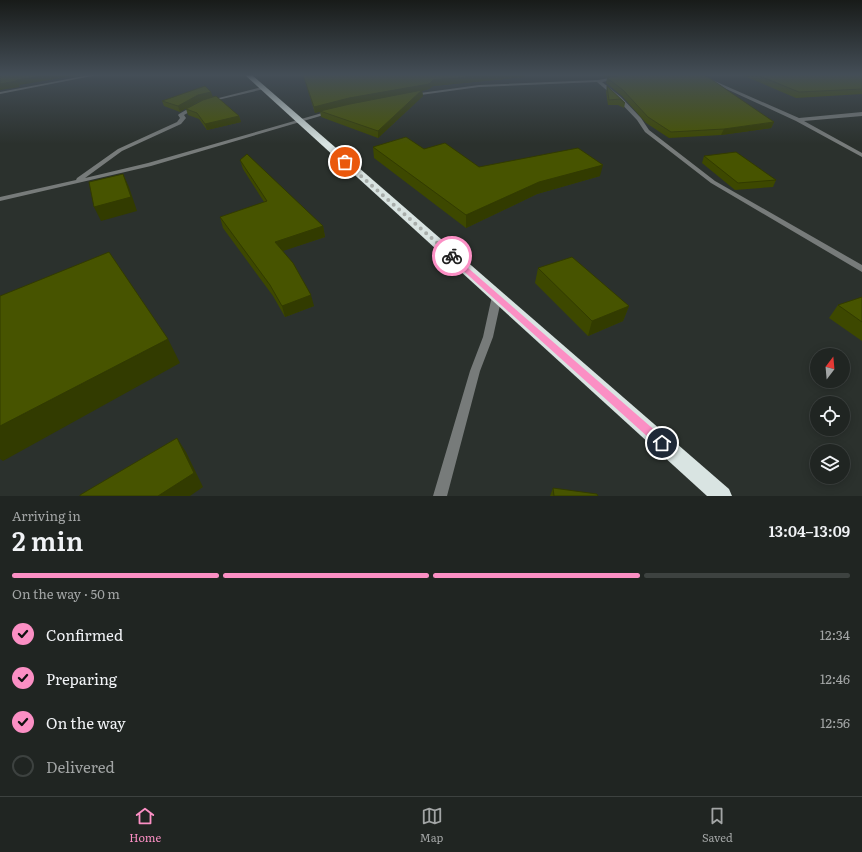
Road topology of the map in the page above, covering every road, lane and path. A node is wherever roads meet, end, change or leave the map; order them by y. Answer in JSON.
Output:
{"nodes":[{"id":1,"x":221,"y":98,"type":"edge"},
{"id":2,"x":274,"y":98,"type":"edge"},
{"id":3,"x":617,"y":98,"type":"edge"},
{"id":4,"x":749,"y":98,"type":"edge"},
{"id":5,"x":336,"y":111,"type":"edge"},
{"id":6,"x":862,"y":114,"type":"edge"},
{"id":7,"x":299,"y":120,"type":"junction"},
{"id":8,"x":798,"y":120,"type":"junction"},
{"id":9,"x":862,"y":155,"type":"edge"},
{"id":10,"x":75,"y":182,"type":"junction"},
{"id":11,"x":0,"y":199,"type":"edge"},
{"id":12,"x":862,"y":269,"type":"edge"},
{"id":13,"x":497,"y":296,"type":"junction"},
{"id":14,"x":440,"y":496,"type":"edge"},
{"id":15,"x":722,"y":496,"type":"edge"}],
"edges":[{"from":1,"to":10,"type":"street"},
{"from":2,"to":7,"type":"highway"},
{"from":3,"to":12,"type":"street"},
{"from":4,"to":8,"type":"street"},
{"from":5,"to":7,"type":"street"},
{"from":6,"to":8,"type":"street"},
{"from":7,"to":10,"type":"street"},
{"from":7,"to":13,"type":"highway"},
{"from":8,"to":9,"type":"street"},
{"from":10,"to":11,"type":"street"},
{"from":13,"to":14,"type":"street"},
{"from":13,"to":15,"type":"highway"}]}
